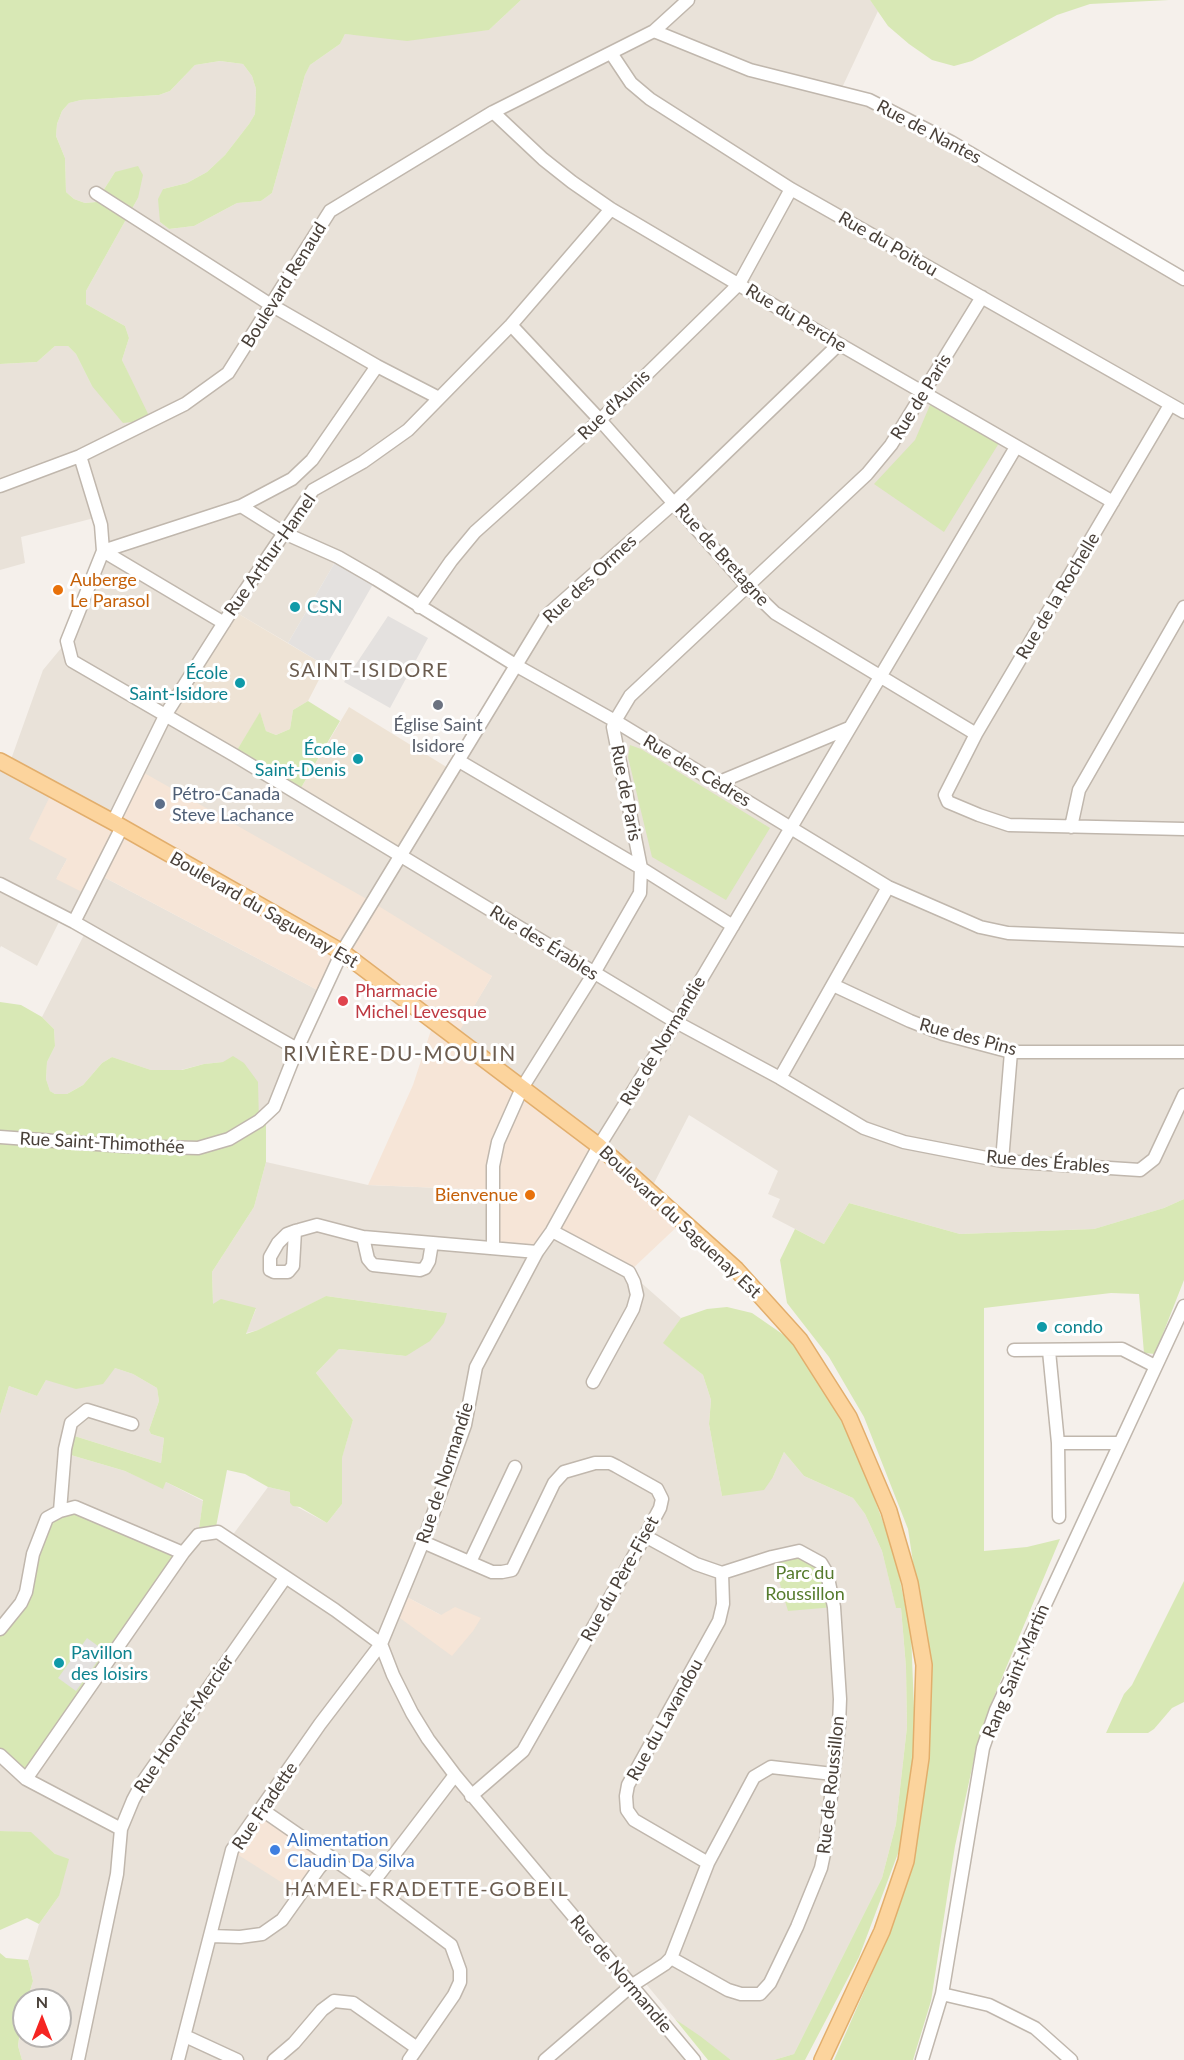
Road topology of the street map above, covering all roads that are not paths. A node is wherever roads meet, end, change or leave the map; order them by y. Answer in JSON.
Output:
{"nodes":[{"id":1,"x":688,"y":0,"type":"edge"},
{"id":2,"x":654,"y":31,"type":"junction"},
{"id":3,"x":611,"y":53,"type":"junction"},
{"id":4,"x":493,"y":112,"type":"junction"},
{"id":5,"x":791,"y":189,"type":"junction"},
{"id":6,"x":96,"y":193,"type":"dead end"},
{"id":7,"x":611,"y":209,"type":"junction"},
{"id":8,"x":1184,"y":279,"type":"edge"},
{"id":9,"x":739,"y":284,"type":"junction"},
{"id":10,"x":982,"y":297,"type":"junction"},
{"id":11,"x":272,"y":305,"type":"junction"},
{"id":12,"x":511,"y":325,"type":"junction"},
{"id":13,"x":839,"y":344,"type":"junction"},
{"id":14,"x":377,"y":366,"type":"junction"},
{"id":15,"x":924,"y":393,"type":"junction"},
{"id":16,"x":439,"y":398,"type":"junction"},
{"id":17,"x":1170,"y":405,"type":"junction"},
{"id":18,"x":1184,"y":412,"type":"edge"},
{"id":19,"x":600,"y":420,"type":"junction"},
{"id":20,"x":1016,"y":447,"type":"junction"},
{"id":21,"x":80,"y":456,"type":"junction"},
{"id":22,"x":0,"y":486,"type":"edge"},
{"id":23,"x":675,"y":502,"type":"junction"},
{"id":24,"x":1113,"y":502,"type":"junction"},
{"id":25,"x":241,"y":506,"type":"junction"},
{"id":26,"x":284,"y":533,"type":"junction"},
{"id":27,"x":103,"y":551,"type":"junction"},
{"id":28,"x":747,"y":586,"type":"junction"},
{"id":29,"x":419,"y":607,"type":"junction"},
{"id":30,"x":1184,"y":607,"type":"edge"},
{"id":31,"x":224,"y":623,"type":"junction"},
{"id":32,"x":517,"y":666,"type":"junction"},
{"id":33,"x":880,"y":678,"type":"junction"},
{"id":34,"x":166,"y":714,"type":"junction"},
{"id":35,"x":615,"y":721,"type":"junction"},
{"id":36,"x":849,"y":728,"type":"junction"},
{"id":37,"x":976,"y":734,"type":"junction"},
{"id":38,"x":0,"y":761,"type":"edge"},
{"id":39,"x":459,"y":762,"type":"junction"},
{"id":40,"x":717,"y":783,"type":"junction"},
{"id":41,"x":118,"y":824,"type":"junction"},
{"id":42,"x":1071,"y":827,"type":"junction"},
{"id":43,"x":790,"y":828,"type":"junction"},
{"id":44,"x":1184,"y":829,"type":"edge"},
{"id":45,"x":400,"y":854,"type":"junction"},
{"id":46,"x":640,"y":868,"type":"junction"},
{"id":47,"x":0,"y":884,"type":"edge"},
{"id":48,"x":888,"y":887,"type":"junction"},
{"id":49,"x":74,"y":922,"type":"junction"},
{"id":50,"x":733,"y":926,"type":"junction"},
{"id":51,"x":1184,"y":940,"type":"edge"},
{"id":52,"x":342,"y":952,"type":"junction"},
{"id":53,"x":594,"y":973,"type":"junction"},
{"id":54,"x":833,"y":984,"type":"junction"},
{"id":55,"x":676,"y":1022,"type":"junction"},
{"id":56,"x":297,"y":1049,"type":"junction"},
{"id":57,"x":1011,"y":1052,"type":"junction"},
{"id":58,"x":1184,"y":1052,"type":"edge"},
{"id":59,"x":780,"y":1078,"type":"junction"},
{"id":60,"x":522,"y":1088,"type":"junction"},
{"id":61,"x":1184,"y":1095,"type":"edge"},
{"id":62,"x":0,"y":1137,"type":"edge"},
{"id":63,"x":599,"y":1146,"type":"junction"},
{"id":64,"x":1002,"y":1161,"type":"junction"},
{"id":65,"x":552,"y":1231,"type":"junction"},
{"id":66,"x":295,"y":1232,"type":"dead end"},
{"id":67,"x":363,"y":1238,"type":"junction"},
{"id":68,"x":432,"y":1243,"type":"junction"},
{"id":69,"x":493,"y":1248,"type":"junction"},
{"id":70,"x":537,"y":1251,"type":"junction"},
{"id":71,"x":1184,"y":1306,"type":"edge"},
{"id":72,"x":1014,"y":1350,"type":"dead end"},
{"id":73,"x":1049,"y":1351,"type":"junction"},
{"id":74,"x":1155,"y":1366,"type":"junction"},
{"id":75,"x":593,"y":1382,"type":"dead end"},
{"id":76,"x":132,"y":1424,"type":"dead end"},
{"id":77,"x":1058,"y":1443,"type":"junction"},
{"id":78,"x":1120,"y":1443,"type":"junction"},
{"id":79,"x":515,"y":1467,"type":"dead end"},
{"id":80,"x":60,"y":1511,"type":"junction"},
{"id":81,"x":1059,"y":1517,"type":"dead end"},
{"id":82,"x":645,"y":1536,"type":"junction"},
{"id":83,"x":423,"y":1542,"type":"junction"},
{"id":84,"x":183,"y":1553,"type":"junction"},
{"id":85,"x":470,"y":1562,"type":"junction"},
{"id":86,"x":722,"y":1574,"type":"junction"},
{"id":87,"x":285,"y":1578,"type":"junction"},
{"id":88,"x":0,"y":1629,"type":"edge"},
{"id":89,"x":381,"y":1644,"type":"junction"},
{"id":90,"x":0,"y":1755,"type":"edge"},
{"id":91,"x":832,"y":1774,"type":"junction"},
{"id":92,"x":455,"y":1775,"type":"junction"},
{"id":93,"x":26,"y":1779,"type":"junction"},
{"id":94,"x":471,"y":1797,"type":"junction"},
{"id":95,"x":261,"y":1809,"type":"junction"},
{"id":96,"x":121,"y":1829,"type":"junction"},
{"id":97,"x":329,"y":1857,"type":"junction"},
{"id":98,"x":708,"y":1863,"type":"junction"},
{"id":99,"x":371,"y":1885,"type":"junction"},
{"id":100,"x":211,"y":1936,"type":"junction"},
{"id":101,"x":671,"y":1958,"type":"junction"},
{"id":102,"x":631,"y":1986,"type":"junction"},
{"id":103,"x":942,"y":1994,"type":"junction"},
{"id":104,"x":185,"y":2036,"type":"junction"},
{"id":105,"x":417,"y":2048,"type":"junction"},
{"id":106,"x":78,"y":2060,"type":"edge"},
{"id":107,"x":178,"y":2060,"type":"edge"},
{"id":108,"x":237,"y":2060,"type":"edge"},
{"id":109,"x":274,"y":2060,"type":"edge"},
{"id":110,"x":408,"y":2060,"type":"edge"},
{"id":111,"x":545,"y":2060,"type":"edge"},
{"id":112,"x":694,"y":2060,"type":"edge"},
{"id":113,"x":822,"y":2060,"type":"edge"},
{"id":114,"x":922,"y":2060,"type":"edge"},
{"id":115,"x":1071,"y":2060,"type":"edge"}],
"edges":[{"from":1,"to":2,"type":"street","name":"Boulevard Renaud"},
{"from":2,"to":3,"type":"street","name":"Boulevard Renaud"},
{"from":2,"to":8,"type":"street","name":"Rue de Nantes"},
{"from":3,"to":4,"type":"street","name":"Boulevard Renaud"},
{"from":3,"to":5,"type":"street","name":"Rue du Poitou"},
{"from":4,"to":7,"type":"street","name":"Rue du Perche"},
{"from":4,"to":11,"type":"street","name":"Boulevard Renaud"},
{"from":5,"to":9,"type":"street","name":"Rue d'Aunis"},
{"from":5,"to":10,"type":"street","name":"Rue du Poitou"},
{"from":6,"to":11,"type":"street"},
{"from":7,"to":9,"type":"street","name":"Rue du Perche"},
{"from":7,"to":12,"type":"street","name":"Rue Arthur-Hamel"},
{"from":9,"to":13,"type":"street","name":"Rue du Perche"},
{"from":9,"to":19,"type":"street","name":"Rue d'Aunis"},
{"from":10,"to":15,"type":"street","name":"Rue de Paris"},
{"from":10,"to":17,"type":"street","name":"Rue du Poitou"},
{"from":11,"to":14,"type":"street"},
{"from":11,"to":21,"type":"street","name":"Boulevard Renaud"},
{"from":12,"to":16,"type":"street","name":"Rue Arthur-Hamel"},
{"from":12,"to":19,"type":"street","name":"Rue de Bretagne"},
{"from":13,"to":15,"type":"street","name":"Rue du Perche"},
{"from":13,"to":23,"type":"street","name":"Rue des Ormes"},
{"from":14,"to":16,"type":"street"},
{"from":14,"to":25,"type":"street"},
{"from":15,"to":20,"type":"street","name":"Rue du Perche"},
{"from":15,"to":28,"type":"street","name":"Rue de Paris"},
{"from":16,"to":26,"type":"street","name":"Rue Arthur-Hamel"},
{"from":17,"to":18,"type":"street","name":"Rue du Poitou"},
{"from":17,"to":24,"type":"street","name":"Rue de la Rochelle"},
{"from":19,"to":23,"type":"street","name":"Rue de Bretagne"},
{"from":19,"to":29,"type":"street","name":"Rue d'Aunis"},
{"from":20,"to":24,"type":"street","name":"Rue du Perche"},
{"from":20,"to":33,"type":"street","name":"Rue de Normandie"},
{"from":21,"to":22,"type":"street","name":"Boulevard Renaud"},
{"from":21,"to":27,"type":"street"},
{"from":23,"to":28,"type":"street","name":"Rue de Bretagne"},
{"from":23,"to":32,"type":"street","name":"Rue des Ormes"},
{"from":24,"to":37,"type":"street","name":"Rue de la Rochelle"},
{"from":25,"to":26,"type":"street","name":"Rue des Cèdres"},
{"from":25,"to":27,"type":"street"},
{"from":26,"to":29,"type":"street","name":"Rue des Cèdres"},
{"from":26,"to":31,"type":"street","name":"Rue Arthur-Hamel"},
{"from":27,"to":31,"type":"street"},
{"from":27,"to":34,"type":"street","name":"Rue des Érables"},
{"from":28,"to":33,"type":"street","name":"Rue de Bretagne"},
{"from":28,"to":35,"type":"street","name":"Rue de Paris"},
{"from":29,"to":32,"type":"street","name":"Rue des Cèdres"},
{"from":30,"to":42,"type":"street"},
{"from":31,"to":34,"type":"street","name":"Rue Arthur-Hamel"},
{"from":32,"to":35,"type":"street","name":"Rue des Cèdres"},
{"from":32,"to":39,"type":"street","name":"Rue des Ormes"},
{"from":33,"to":36,"type":"street","name":"Rue de Normandie"},
{"from":33,"to":37,"type":"street","name":"Rue de Bretagne"},
{"from":34,"to":41,"type":"street","name":"Rue Arthur-Hamel"},
{"from":34,"to":45,"type":"street","name":"Rue des Érables"},
{"from":35,"to":40,"type":"street","name":"Rue des Cèdres"},
{"from":35,"to":46,"type":"street","name":"Rue de Paris"},
{"from":36,"to":40,"type":"street"},
{"from":36,"to":43,"type":"street","name":"Rue de Normandie"},
{"from":37,"to":42,"type":"street","name":"Rue de la Rochelle"},
{"from":38,"to":41,"type":"main road","name":"Boulevard du Saguenay Est"},
{"from":39,"to":45,"type":"street","name":"Rue des Ormes"},
{"from":39,"to":46,"type":"street"},
{"from":40,"to":43,"type":"street","name":"Rue des Cèdres"},
{"from":41,"to":49,"type":"street","name":"Rue Arthur-Hamel"},
{"from":41,"to":52,"type":"main road","name":"Boulevard du Saguenay Est"},
{"from":42,"to":44,"type":"street"},
{"from":43,"to":48,"type":"street","name":"Rue des Cèdres"},
{"from":43,"to":50,"type":"street","name":"Rue de Normandie"},
{"from":45,"to":52,"type":"street","name":"Rue des Ormes"},
{"from":45,"to":53,"type":"street","name":"Rue des Érables"},
{"from":46,"to":50,"type":"street"},
{"from":46,"to":53,"type":"street","name":"Rue de Paris"},
{"from":47,"to":49,"type":"street"},
{"from":48,"to":51,"type":"street","name":"Rue des Cèdres"},
{"from":48,"to":54,"type":"street"},
{"from":49,"to":56,"type":"street"},
{"from":50,"to":55,"type":"street","name":"Rue de Normandie"},
{"from":52,"to":56,"type":"street","name":"Rue Saint-Thimothée"},
{"from":52,"to":60,"type":"main road","name":"Boulevard du Saguenay Est"},
{"from":53,"to":55,"type":"street","name":"Rue des Érables"},
{"from":53,"to":60,"type":"street","name":"Rue de Paris"},
{"from":54,"to":57,"type":"street","name":"Rue des Pins"},
{"from":54,"to":59,"type":"street"},
{"from":55,"to":59,"type":"street","name":"Rue des Érables"},
{"from":55,"to":63,"type":"street","name":"Rue de Normandie"},
{"from":56,"to":62,"type":"street","name":"Rue Saint-Thimothée"},
{"from":57,"to":58,"type":"street","name":"Rue des Pins"},
{"from":57,"to":64,"type":"street"},
{"from":59,"to":64,"type":"street","name":"Rue des Érables"},
{"from":60,"to":63,"type":"main road","name":"Boulevard du Saguenay Est"},
{"from":60,"to":69,"type":"street","name":"Rue de Paris"},
{"from":61,"to":64,"type":"street","name":"Rue des Érables"},
{"from":63,"to":65,"type":"street","name":"Rue de Normandie"},
{"from":63,"to":113,"type":"main road","name":"Boulevard du Saguenay Est"},
{"from":65,"to":70,"type":"street","name":"Rue de Normandie"},
{"from":65,"to":75,"type":"street"},
{"from":66,"to":67,"type":"street"},
{"from":67,"to":68,"type":"street"},
{"from":67,"to":68,"type":"street"},
{"from":68,"to":69,"type":"street"},
{"from":69,"to":70,"type":"street"},
{"from":70,"to":83,"type":"street","name":"Rue de Normandie"},
{"from":71,"to":74,"type":"street","name":"Rang Saint-Martin"},
{"from":72,"to":73,"type":"street"},
{"from":73,"to":74,"type":"street"},
{"from":73,"to":77,"type":"street"},
{"from":74,"to":78,"type":"street","name":"Rang Saint-Martin"},
{"from":76,"to":80,"type":"street"},
{"from":77,"to":78,"type":"street"},
{"from":77,"to":81,"type":"street"},
{"from":78,"to":103,"type":"street","name":"Rang Saint-Martin"},
{"from":79,"to":85,"type":"street"},
{"from":80,"to":84,"type":"street"},
{"from":80,"to":88,"type":"street"},
{"from":82,"to":85,"type":"street","name":"Rue du Père-Fiset"},
{"from":82,"to":86,"type":"street"},
{"from":82,"to":94,"type":"street","name":"Rue du Père-Fiset"},
{"from":83,"to":85,"type":"street","name":"Rue du Père-Fiset"},
{"from":83,"to":89,"type":"street","name":"Rue de Normandie"},
{"from":84,"to":87,"type":"street"},
{"from":84,"to":93,"type":"street"},
{"from":86,"to":91,"type":"street","name":"Rue de Roussillon"},
{"from":86,"to":98,"type":"street","name":"Rue du Lavandou"},
{"from":87,"to":89,"type":"street"},
{"from":87,"to":96,"type":"street","name":"Rue Honoré-Mercier"},
{"from":89,"to":92,"type":"street","name":"Rue de Normandie"},
{"from":89,"to":95,"type":"street","name":"Rue Fradette"},
{"from":90,"to":93,"type":"street"},
{"from":91,"to":98,"type":"street"},
{"from":91,"to":101,"type":"street","name":"Rue de Roussillon"},
{"from":92,"to":94,"type":"street","name":"Rue de Normandie"},
{"from":92,"to":99,"type":"street"},
{"from":93,"to":96,"type":"street"},
{"from":94,"to":102,"type":"street","name":"Rue de Normandie"},
{"from":95,"to":97,"type":"street"},
{"from":95,"to":100,"type":"street","name":"Rue Fradette"},
{"from":96,"to":106,"type":"street","name":"Rue Honoré-Mercier"},
{"from":97,"to":99,"type":"street"},
{"from":97,"to":100,"type":"street"},
{"from":98,"to":101,"type":"street"},
{"from":99,"to":105,"type":"street"},
{"from":100,"to":104,"type":"street","name":"Rue Fradette"},
{"from":101,"to":102,"type":"street"},
{"from":102,"to":111,"type":"street"},
{"from":102,"to":112,"type":"street","name":"Rue de Normandie"},
{"from":103,"to":114,"type":"street","name":"Rang Saint-Martin"},
{"from":103,"to":115,"type":"street"},
{"from":104,"to":107,"type":"street","name":"Rue Fradette"},
{"from":104,"to":108,"type":"street"},
{"from":105,"to":109,"type":"street"},
{"from":105,"to":110,"type":"street"}]}
